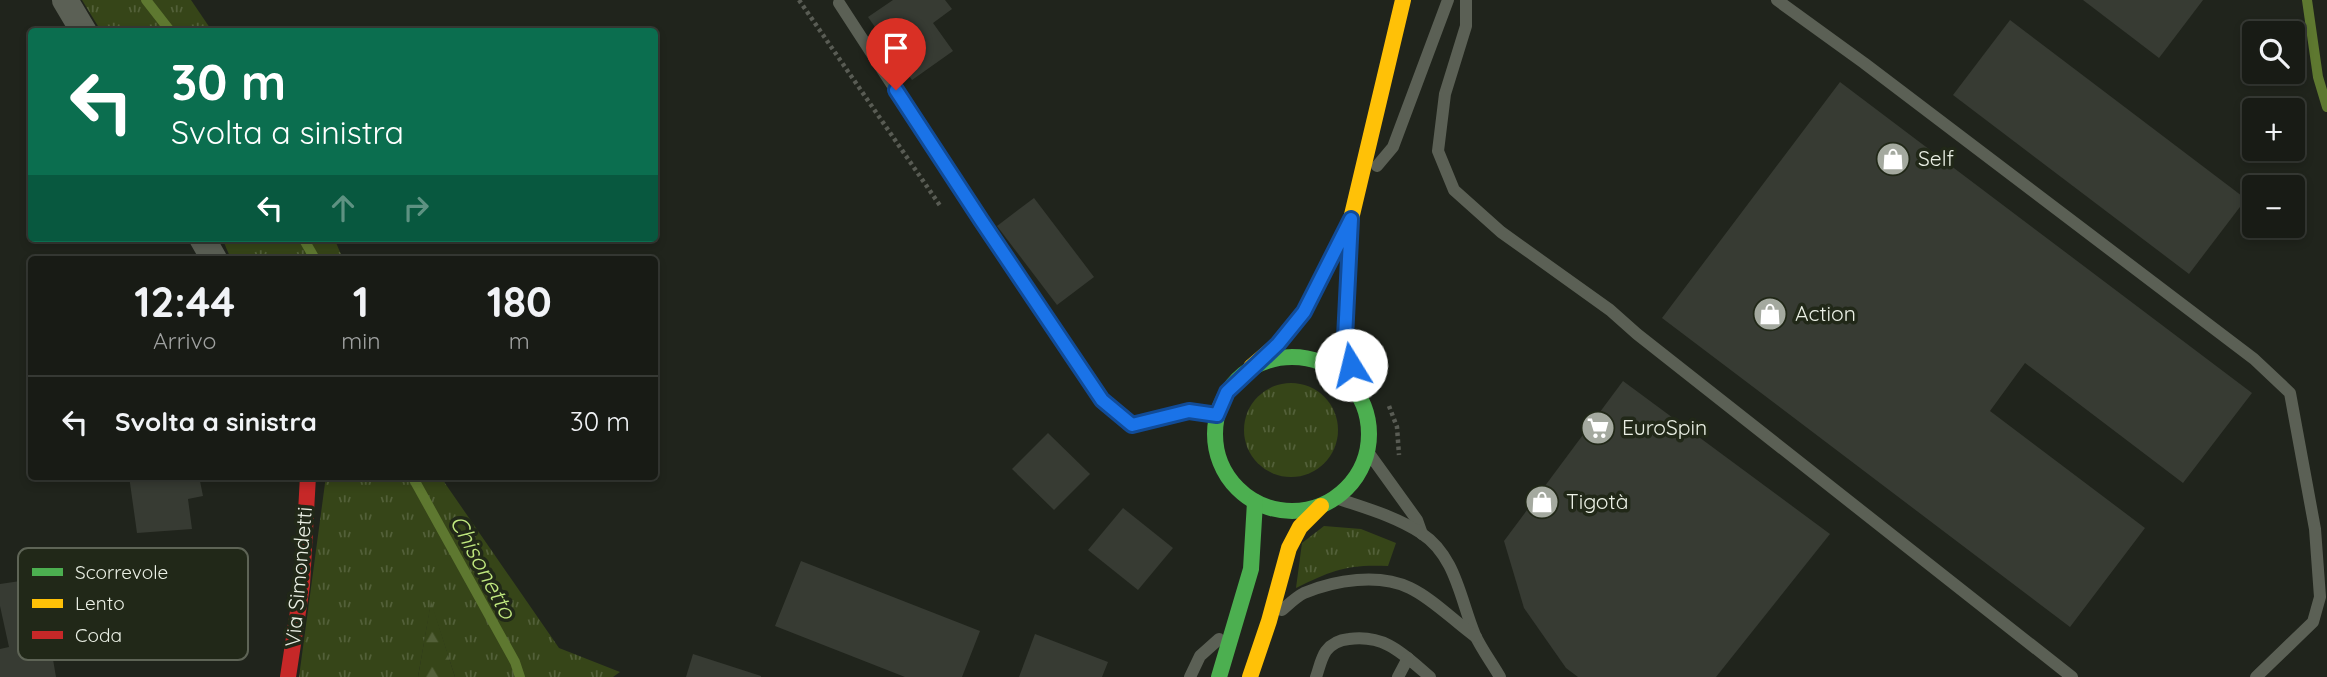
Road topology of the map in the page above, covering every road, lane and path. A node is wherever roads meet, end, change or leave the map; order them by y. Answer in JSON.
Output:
{"nodes":[{"id":1,"x":65,"y":0,"type":"edge"},
{"id":2,"x":1403,"y":0,"type":"edge"},
{"id":3,"x":1448,"y":0,"type":"edge"},
{"id":4,"x":1466,"y":0,"type":"edge"},
{"id":5,"x":1777,"y":0,"type":"edge"},
{"id":6,"x":839,"y":3,"type":"dead end"},
{"id":7,"x":82,"y":28,"type":"edge"},
{"id":8,"x":1359,"y":188,"type":"junction"},
{"id":9,"x":1351,"y":219,"type":"junction"},
{"id":10,"x":1244,"y":373,"type":"junction"},
{"id":11,"x":1357,"y":392,"type":"junction"},
{"id":12,"x":1217,"y":415,"type":"junction"},
{"id":13,"x":1368,"y":452,"type":"junction"},
{"id":14,"x":308,"y":480,"type":"edge"},
{"id":15,"x":1336,"y":498,"type":"junction"},
{"id":16,"x":1255,"y":502,"type":"junction"},
{"id":17,"x":1321,"y":506,"type":"junction"},
{"id":18,"x":1422,"y":534,"type":"junction"},
{"id":19,"x":1269,"y":621,"type":"junction"},
{"id":20,"x":1237,"y":622,"type":"junction"},
{"id":21,"x":1476,"y":637,"type":"junction"},
{"id":22,"x":1408,"y":658,"type":"junction"},
{"id":23,"x":288,"y":677,"type":"edge"},
{"id":24,"x":1190,"y":677,"type":"edge"},
{"id":25,"x":1219,"y":677,"type":"edge"},
{"id":26,"x":1250,"y":677,"type":"edge"},
{"id":27,"x":1316,"y":677,"type":"edge"},
{"id":28,"x":1398,"y":677,"type":"edge"},
{"id":29,"x":1430,"y":677,"type":"edge"},
{"id":30,"x":1500,"y":677,"type":"edge"},
{"id":31,"x":2072,"y":677,"type":"edge"},
{"id":32,"x":2256,"y":677,"type":"edge"}],
"edges":[{"from":1,"to":7,"type":"street"},
{"from":2,"to":8,"type":"main road"},
{"from":3,"to":8,"type":"lane"},
{"from":4,"to":31,"type":"lane"},
{"from":5,"to":32,"type":"lane"},
{"from":6,"to":12,"type":"lane"},
{"from":8,"to":9,"type":"main road"},
{"from":9,"to":10,"type":"main road"},
{"from":9,"to":11,"type":"main road"},
{"from":10,"to":11,"type":"main road"},
{"from":10,"to":12,"type":"main road"},
{"from":11,"to":13,"type":"main road"},
{"from":12,"to":16,"type":"main road"},
{"from":13,"to":15,"type":"main road"},
{"from":13,"to":18,"type":"lane"},
{"from":14,"to":23,"type":"main road","name":"Via Simondetti"},
{"from":15,"to":17,"type":"main road"},
{"from":15,"to":18,"type":"lane"},
{"from":16,"to":17,"type":"main road"},
{"from":16,"to":20,"type":"main road"},
{"from":17,"to":19,"type":"main road"},
{"from":18,"to":21,"type":"lane"},
{"from":19,"to":21,"type":"lane"},
{"from":19,"to":26,"type":"main road"},
{"from":20,"to":24,"type":"lane"},
{"from":20,"to":25,"type":"main road"},
{"from":21,"to":30,"type":"lane"},
{"from":22,"to":27,"type":"lane"},
{"from":22,"to":28,"type":"lane"},
{"from":22,"to":29,"type":"lane"}]}
